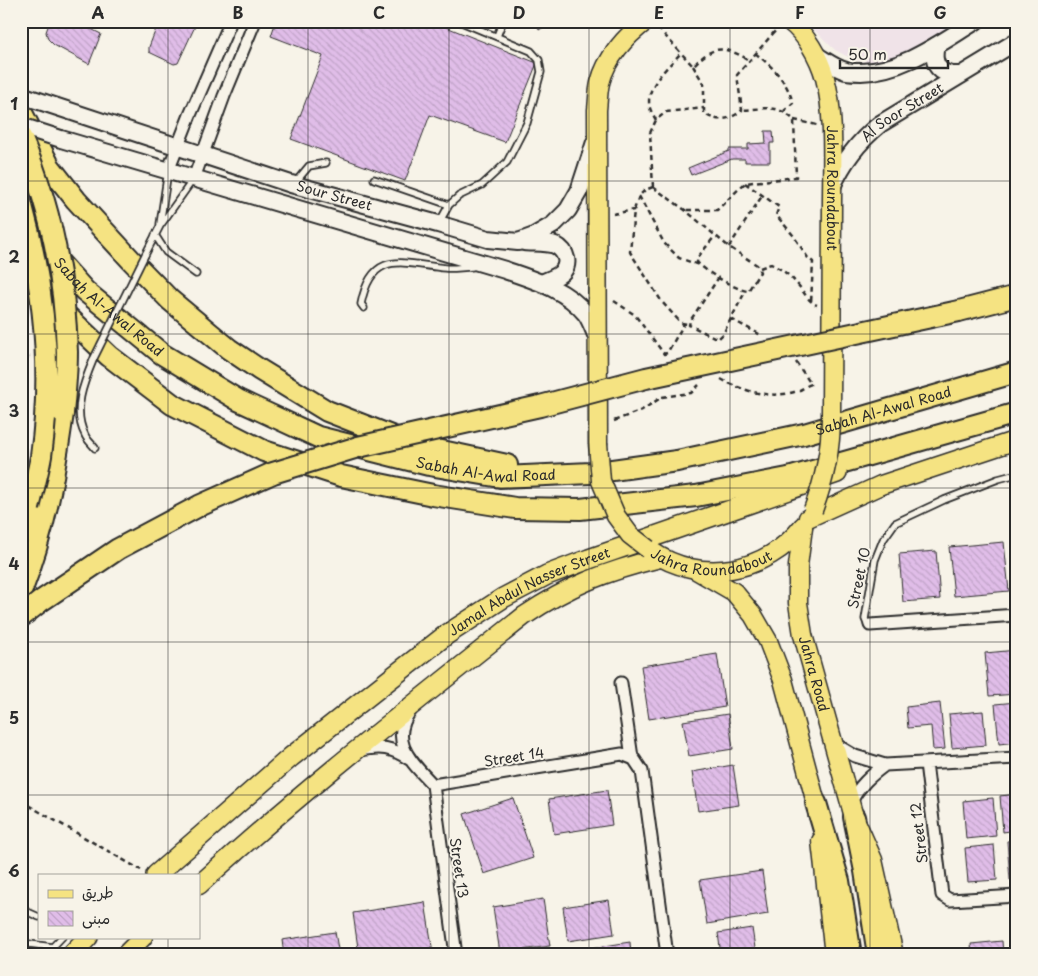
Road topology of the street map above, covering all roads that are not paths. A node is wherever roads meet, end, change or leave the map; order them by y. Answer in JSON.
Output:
{"nodes":[{"id":1,"x":231,"y":21,"type":"edge"},
{"id":2,"x":255,"y":21,"type":"edge"},
{"id":3,"x":459,"y":21,"type":"edge"},
{"id":4,"x":503,"y":21,"type":"edge"},
{"id":5,"x":646,"y":21,"type":"edge"},
{"id":6,"x":976,"y":21,"type":"edge"},
{"id":7,"x":789,"y":25,"type":"edge"},
{"id":8,"x":634,"y":27,"type":"edge"},
{"id":9,"x":497,"y":36,"type":"junction"},
{"id":10,"x":1017,"y":41,"type":"edge"},
{"id":11,"x":936,"y":46,"type":"junction"},
{"id":12,"x":816,"y":54,"type":"junction"},
{"id":13,"x":960,"y":75,"type":"junction"},
{"id":14,"x":21,"y":95,"type":"edge"},
{"id":15,"x":21,"y":111,"type":"edge"},
{"id":16,"x":21,"y":126,"type":"edge"},
{"id":17,"x":21,"y":136,"type":"edge"},
{"id":18,"x":597,"y":137,"type":"junction"},
{"id":19,"x":176,"y":147,"type":"junction"},
{"id":20,"x":202,"y":156,"type":"junction"},
{"id":21,"x":326,"y":163,"type":"dead end"},
{"id":22,"x":168,"y":170,"type":"junction"},
{"id":23,"x":194,"y":178,"type":"junction"},
{"id":24,"x":374,"y":179,"type":"dead end"},
{"id":25,"x":293,"y":185,"type":"junction"},
{"id":26,"x":832,"y":187,"type":"junction"},
{"id":27,"x":21,"y":202,"type":"edge"},
{"id":28,"x":449,"y":205,"type":"junction"},
{"id":29,"x":21,"y":221,"type":"edge"},
{"id":30,"x":438,"y":224,"type":"junction"},
{"id":31,"x":160,"y":226,"type":"junction"},
{"id":32,"x":155,"y":235,"type":"junction"},
{"id":33,"x":518,"y":242,"type":"junction"},
{"id":34,"x":488,"y":265,"type":"junction"},
{"id":35,"x":21,"y":272,"type":"edge"},
{"id":36,"x":196,"y":274,"type":"dead end"},
{"id":37,"x":542,"y":283,"type":"junction"},
{"id":38,"x":1017,"y":296,"type":"edge"},
{"id":39,"x":364,"y":308,"type":"dead end"},
{"id":40,"x":598,"y":339,"type":"junction"},
{"id":41,"x":1017,"y":372,"type":"edge"},
{"id":42,"x":1017,"y":413,"type":"edge"},
{"id":43,"x":970,"y":428,"type":"junction"},
{"id":44,"x":1017,"y":440,"type":"edge"},
{"id":45,"x":95,"y":448,"type":"dead end"},
{"id":46,"x":591,"y":473,"type":"junction"},
{"id":47,"x":1017,"y":474,"type":"edge"},
{"id":48,"x":808,"y":519,"type":"junction"},
{"id":49,"x":21,"y":535,"type":"edge"},
{"id":50,"x":654,"y":553,"type":"junction"},
{"id":51,"x":696,"y":570,"type":"junction"},
{"id":52,"x":21,"y":592,"type":"edge"},
{"id":53,"x":1017,"y":616,"type":"edge"},
{"id":54,"x":21,"y":617,"type":"edge"},
{"id":55,"x":870,"y":625,"type":"joint"},
{"id":56,"x":621,"y":682,"type":"dead end"},
{"id":57,"x":420,"y":699,"type":"junction"},
{"id":58,"x":833,"y":742,"type":"junction"},
{"id":59,"x":632,"y":757,"type":"junction"},
{"id":60,"x":344,"y":758,"type":"junction"},
{"id":61,"x":1017,"y":758,"type":"edge"},
{"id":62,"x":410,"y":760,"type":"junction"},
{"id":63,"x":926,"y":763,"type":"junction"},
{"id":64,"x":886,"y":765,"type":"junction"},
{"id":65,"x":433,"y":785,"type":"junction"},
{"id":66,"x":816,"y":802,"type":"junction"},
{"id":67,"x":852,"y":810,"type":"junction"},
{"id":68,"x":148,"y":872,"type":"edge"},
{"id":69,"x":200,"y":884,"type":"edge"},
{"id":70,"x":1017,"y":896,"type":"edge"},
{"id":71,"x":21,"y":909,"type":"edge"},
{"id":72,"x":38,"y":917,"type":"edge"},
{"id":73,"x":61,"y":938,"type":"edge"},
{"id":74,"x":87,"y":938,"type":"edge"},
{"id":75,"x":142,"y":938,"type":"edge"},
{"id":76,"x":21,"y":942,"type":"edge"},
{"id":77,"x":53,"y":947,"type":"junction"},
{"id":78,"x":45,"y":955,"type":"edge"},
{"id":79,"x":71,"y":955,"type":"edge"},
{"id":80,"x":125,"y":955,"type":"edge"},
{"id":81,"x":456,"y":955,"type":"edge"},
{"id":82,"x":667,"y":955,"type":"edge"},
{"id":83,"x":834,"y":955,"type":"edge"},
{"id":84,"x":851,"y":955,"type":"edge"},
{"id":85,"x":878,"y":955,"type":"edge"},
{"id":86,"x":894,"y":955,"type":"edge"}],
"edges":[{"from":1,"to":19,"type":"street"},
{"from":2,"to":20,"type":"street"},
{"from":3,"to":9,"type":"lane"},
{"from":4,"to":9,"type":"lane"},
{"from":5,"to":8,"type":"main road","name":"Jahra Roundabout"},
{"from":6,"to":11,"type":"main road"},
{"from":7,"to":12,"type":"main road","name":"Jahra Roundabout"},
{"from":8,"to":18,"type":"main road","name":"Jahra Roundabout"},
{"from":9,"to":28,"type":"lane"},
{"from":10,"to":13,"type":"main road","name":"Al Soor Street"},
{"from":11,"to":12,"type":"main road"},
{"from":11,"to":13,"type":"main road"},
{"from":12,"to":26,"type":"main road","name":"Jahra Roundabout"},
{"from":13,"to":26,"type":"main road","name":"Al Soor Street"},
{"from":14,"to":19,"type":"main road","name":"Sour Street"},
{"from":15,"to":46,"type":"highway"},
{"from":16,"to":22,"type":"main road","name":"Sour Street","bridge":true},
{"from":17,"to":52,"type":"highway","bridge":true},
{"from":18,"to":33,"type":"main road","name":"Sour Street"},
{"from":18,"to":40,"type":"main road","name":"Jahra Roundabout"},
{"from":19,"to":20,"type":"main road","name":"Sour Street"},
{"from":19,"to":22,"type":"street"},
{"from":20,"to":23,"type":"street"},
{"from":20,"to":25,"type":"main road","name":"Sour Street"},
{"from":21,"to":25,"type":"lane"},
{"from":22,"to":23,"type":"main road","name":"Sour Street"},
{"from":22,"to":31,"type":"lane"},
{"from":23,"to":31,"type":"lane"},
{"from":23,"to":34,"type":"main road","name":"Sour Street"},
{"from":24,"to":28,"type":"lane"},
{"from":25,"to":30,"type":"main road","name":"Sour Street"},
{"from":26,"to":48,"type":"main road","name":"Jahra Roundabout","bridge":true},
{"from":27,"to":49,"type":"highway","bridge":true},
{"from":28,"to":30,"type":"lane"},
{"from":29,"to":46,"type":"highway","name":"Sabah Al-Awal Road"},
{"from":30,"to":33,"type":"main road","name":"Sour Street"},
{"from":31,"to":32,"type":"lane"},
{"from":32,"to":36,"type":"lane"},
{"from":32,"to":45,"type":"lane","bridge":true},
{"from":33,"to":37,"type":"main road"},
{"from":34,"to":37,"type":"main road","name":"Sour Street"},
{"from":34,"to":39,"type":"lane"},
{"from":35,"to":43,"type":"highway"},
{"from":37,"to":40,"type":"main road","name":"Sour Street"},
{"from":38,"to":54,"type":"highway","bridge":true},
{"from":40,"to":50,"type":"main road","name":"Jahra Roundabout","bridge":true},
{"from":41,"to":46,"type":"highway","name":"Sabah Al-Awal Road"},
{"from":42,"to":43,"type":"highway"},
{"from":43,"to":68,"type":"highway","name":"Jamal Abdul Nasser Street"},
{"from":44,"to":48,"type":"main road"},
{"from":47,"to":55,"type":"lane","name":"Street 10"},
{"from":48,"to":51,"type":"main road","name":"Jahra Roundabout"},
{"from":48,"to":58,"type":"main road","name":"Jahra Road"},
{"from":50,"to":51,"type":"main road","name":"Jahra Roundabout"},
{"from":50,"to":57,"type":"main road","name":"Jamal Abdul Nasser Street"},
{"from":51,"to":66,"type":"main road"},
{"from":53,"to":55,"type":"street","name":"Street 10"},
{"from":56,"to":59,"type":"street"},
{"from":57,"to":60,"type":"main road","name":"Jamal Abdul Nasser Street"},
{"from":57,"to":62,"type":"street"},
{"from":58,"to":64,"type":"street"},
{"from":58,"to":67,"type":"main road","name":"Jahra Road"},
{"from":59,"to":65,"type":"street","name":"Street 14"},
{"from":59,"to":82,"type":"street"},
{"from":60,"to":62,"type":"street"},
{"from":60,"to":69,"type":"main road","name":"Jamal Abdul Nasser Street"},
{"from":61,"to":63,"type":"street"},
{"from":62,"to":65,"type":"street"},
{"from":63,"to":64,"type":"street"},
{"from":63,"to":70,"type":"street","name":"Street 12"},
{"from":64,"to":67,"type":"street"},
{"from":65,"to":81,"type":"street","name":"Street 13"},
{"from":66,"to":83,"type":"main road"},
{"from":66,"to":84,"type":"highway"},
{"from":67,"to":85,"type":"highway","name":"Jahra Road"},
{"from":67,"to":86,"type":"main road","name":"Jahra Road"},
{"from":71,"to":72,"type":"lane"},
{"from":73,"to":77,"type":"lane"},
{"from":74,"to":79,"type":"highway"},
{"from":75,"to":80,"type":"main road"},
{"from":76,"to":77,"type":"lane"},
{"from":77,"to":78,"type":"lane"}]}
